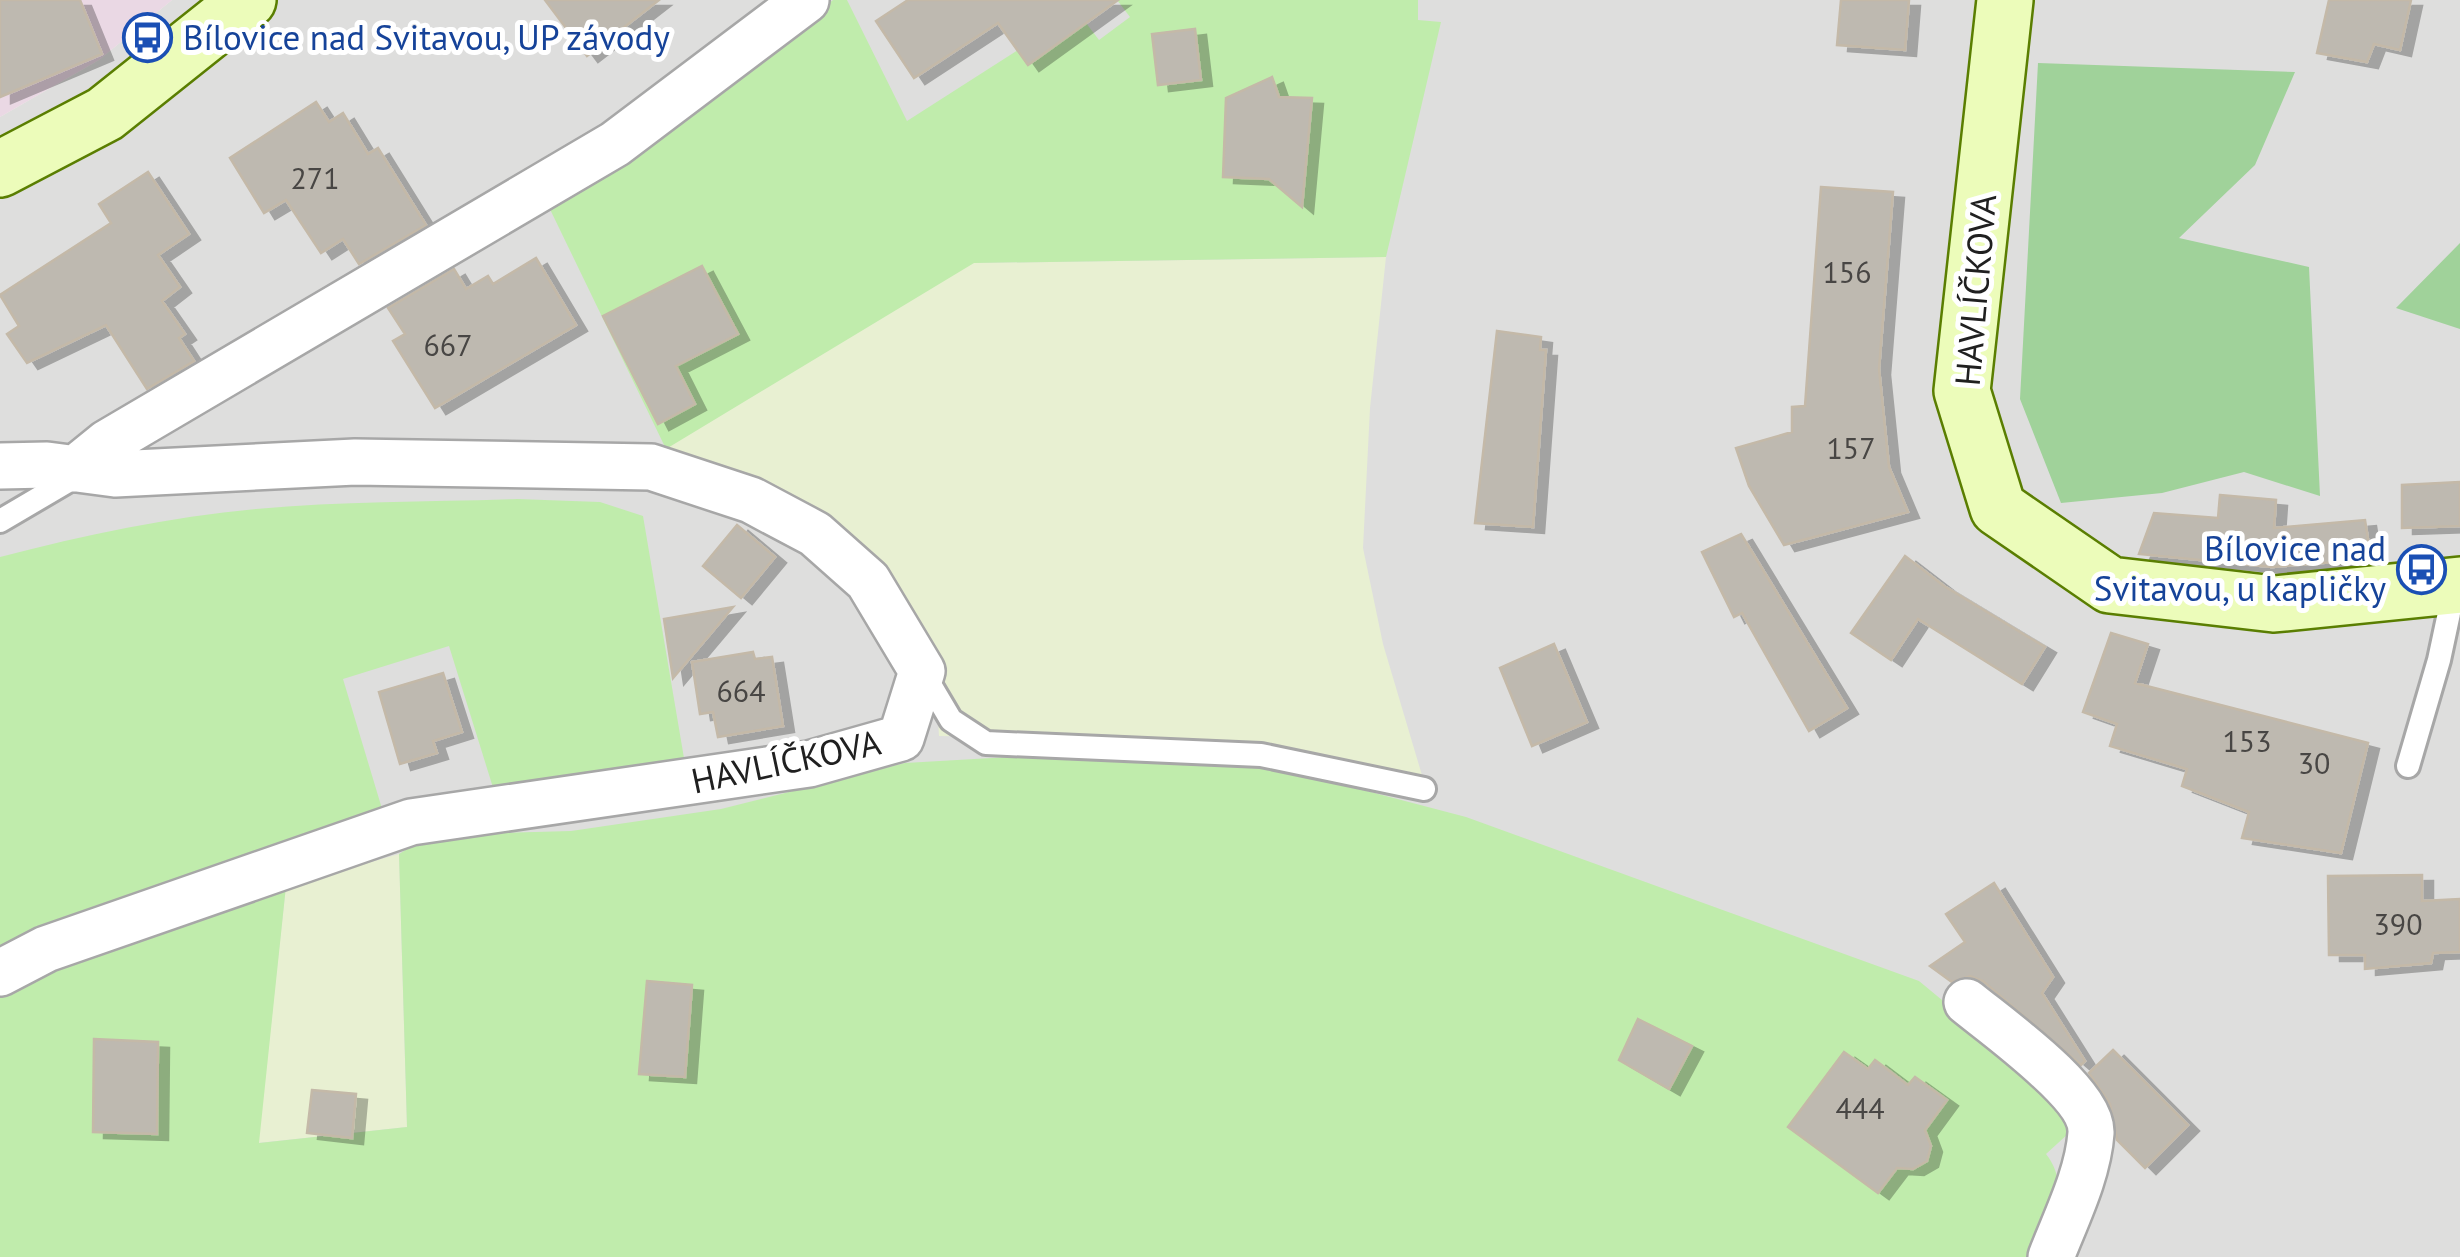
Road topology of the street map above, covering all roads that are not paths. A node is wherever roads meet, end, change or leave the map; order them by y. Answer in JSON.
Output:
{"nodes":[{"id":1,"x":248,"y":0,"type":"edge"},
{"id":2,"x":806,"y":0,"type":"edge"},
{"id":3,"x":2004,"y":0,"type":"edge"},
{"id":4,"x":0,"y":169,"type":"edge"},
{"id":5,"x":0,"y":466,"type":"edge"},
{"id":6,"x":75,"y":469,"type":"junction"},
{"id":7,"x":0,"y":521,"type":"edge"},
{"id":8,"x":2458,"y":585,"type":"edge"},
{"id":9,"x":922,"y":670,"type":"junction"},
{"id":10,"x":2408,"y":766,"type":"dead end"},
{"id":11,"x":1424,"y":789,"type":"dead end"},
{"id":12,"x":0,"y":973,"type":"edge"},
{"id":13,"x":1967,"y":1002,"type":"dead end"},
{"id":14,"x":2051,"y":1257,"type":"edge"}],
"edges":[{"from":1,"to":4,"type":"main road"},
{"from":2,"to":6,"type":"street"},
{"from":3,"to":8,"type":"main road","name":"HAVLÍČKOVA"},
{"from":5,"to":6,"type":"street"},
{"from":6,"to":7,"type":"lane"},
{"from":6,"to":9,"type":"street"},
{"from":8,"to":10,"type":"lane"},
{"from":9,"to":11,"type":"lane"},
{"from":9,"to":12,"type":"street","name":"HAVLÍČKOVA"},
{"from":13,"to":14,"type":"street"}]}
